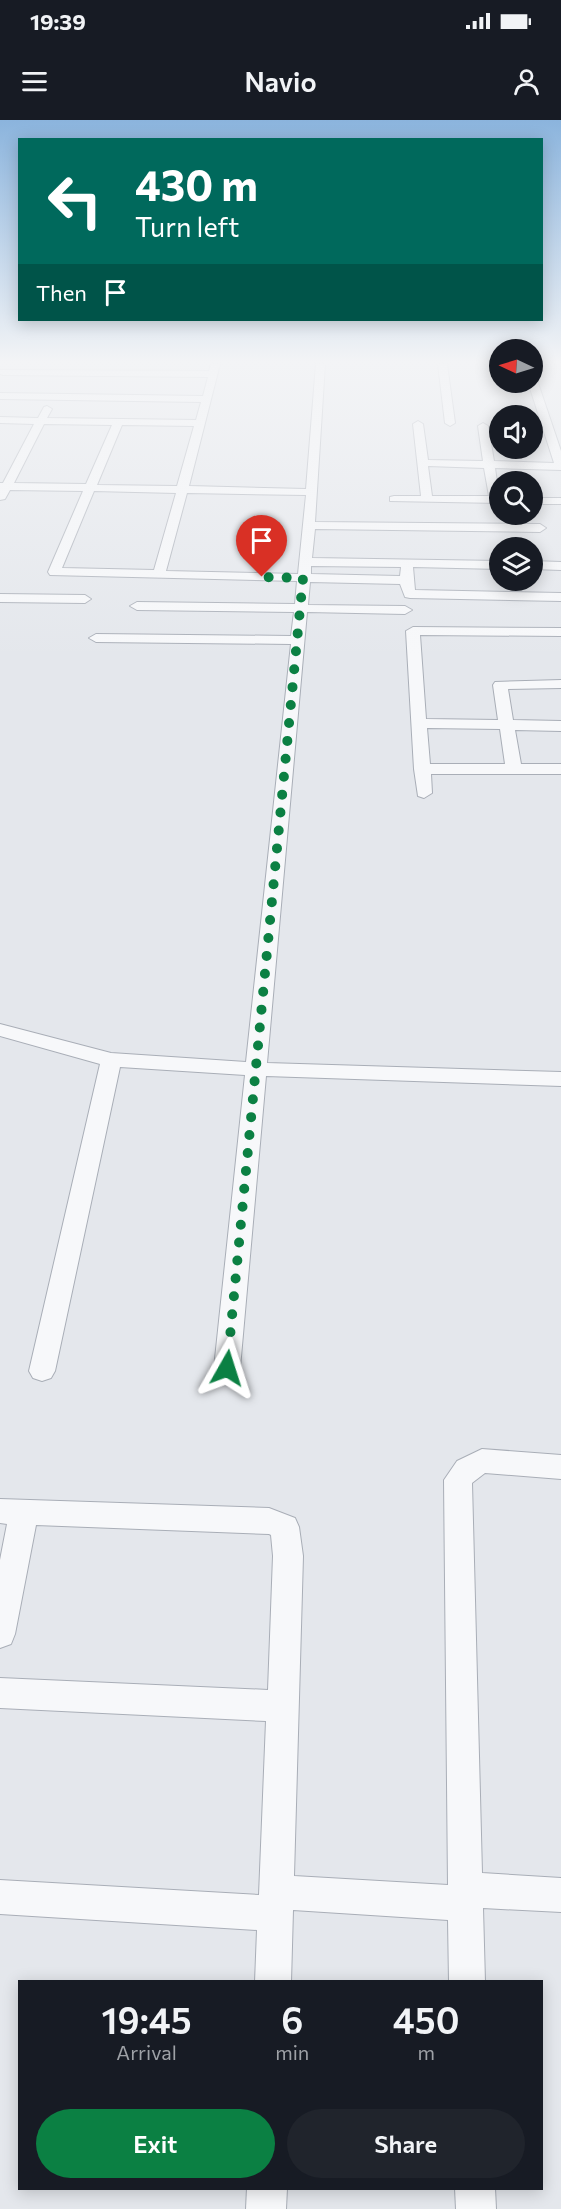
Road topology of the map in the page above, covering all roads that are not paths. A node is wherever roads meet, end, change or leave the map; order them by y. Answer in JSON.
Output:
{"nodes":[{"id":1,"x":18,"y":461,"type":"edge"},
{"id":2,"x":100,"y":461,"type":"edge"},
{"id":3,"x":190,"y":461,"type":"edge"},
{"id":4,"x":314,"y":461,"type":"edge"},
{"id":5,"x":488,"y":461,"type":"edge"},
{"id":6,"x":423,"y":464,"type":"joint"},
{"id":7,"x":489,"y":465,"type":"junction"},
{"id":8,"x":561,"y":466,"type":"edge"},
{"id":9,"x":490,"y":471,"type":"edge"},
{"id":10,"x":3,"y":487,"type":"edge"},
{"id":11,"x":89,"y":488,"type":"junction"},
{"id":12,"x":182,"y":490,"type":"junction"},
{"id":13,"x":312,"y":492,"type":"junction"},
{"id":14,"x":0,"y":498,"type":"edge"},
{"id":15,"x":394,"y":499,"type":"dead end"},
{"id":16,"x":427,"y":499,"type":"junction"},
{"id":17,"x":489,"y":500,"type":"edge"},
{"id":18,"x":543,"y":501,"type":"edge"},
{"id":19,"x":561,"y":501,"type":"edge"},
{"id":20,"x":309,"y":525,"type":"junction"},
{"id":21,"x":540,"y":528,"type":"dead end"},
{"id":22,"x":407,"y":563,"type":"junction"},
{"id":23,"x":489,"y":565,"type":"edge"},
{"id":24,"x":543,"y":565,"type":"edge"},
{"id":25,"x":561,"y":566,"type":"edge"},
{"id":26,"x":304,"y":570,"type":"junction"},
{"id":27,"x":159,"y":575,"type":"junction"},
{"id":28,"x":406,"y":579,"type":"junction"},
{"id":29,"x":561,"y":597,"type":"edge"},
{"id":30,"x":0,"y":598,"type":"edge"},
{"id":31,"x":85,"y":599,"type":"dead end"},
{"id":32,"x":137,"y":606,"type":"dead end"},
{"id":33,"x":300,"y":609,"type":"junction"},
{"id":34,"x":405,"y":610,"type":"dead end"},
{"id":35,"x":561,"y":632,"type":"edge"},
{"id":36,"x":96,"y":638,"type":"dead end"},
{"id":37,"x":297,"y":640,"type":"junction"},
{"id":38,"x":561,"y":684,"type":"edge"},
{"id":39,"x":419,"y":723,"type":"junction"},
{"id":40,"x":507,"y":725,"type":"junction"},
{"id":41,"x":561,"y":726,"type":"edge"},
{"id":42,"x":513,"y":768,"type":"junction"},
{"id":43,"x":422,"y":769,"type":"junction"},
{"id":44,"x":561,"y":769,"type":"edge"},
{"id":45,"x":424,"y":793,"type":"dead end"},
{"id":46,"x":0,"y":1030,"type":"edge"},
{"id":47,"x":111,"y":1060,"type":"junction"},
{"id":48,"x":256,"y":1069,"type":"junction"},
{"id":49,"x":561,"y":1080,"type":"edge"},
{"id":50,"x":227,"y":1368,"type":"dead end"},
{"id":51,"x":42,"y":1371,"type":"dead end"},
{"id":52,"x":561,"y":1467,"type":"edge"},
{"id":53,"x":12,"y":1511,"type":"edge"},
{"id":54,"x":0,"y":1634,"type":"edge"},
{"id":55,"x":0,"y":1693,"type":"edge"},
{"id":56,"x":283,"y":1706,"type":"junction"},
{"id":57,"x":561,"y":1895,"type":"edge"},
{"id":58,"x":464,"y":1896,"type":"junction"},
{"id":59,"x":0,"y":1897,"type":"edge"},
{"id":60,"x":276,"y":1902,"type":"junction"},
{"id":61,"x":273,"y":1980,"type":"edge"},
{"id":62,"x":467,"y":1980,"type":"edge"},
{"id":63,"x":267,"y":2190,"type":"edge"},
{"id":64,"x":266,"y":2209,"type":"edge"}],
"edges":[{"from":1,"to":10,"type":"street"},
{"from":2,"to":11,"type":"street"},
{"from":3,"to":12,"type":"street"},
{"from":4,"to":13,"type":"street"},
{"from":5,"to":7,"type":"street"},
{"from":6,"to":7,"type":"street"},
{"from":6,"to":16,"type":"street"},
{"from":7,"to":8,"type":"street"},
{"from":7,"to":9,"type":"street"},
{"from":10,"to":11,"type":"street"},
{"from":10,"to":14,"type":"street"},
{"from":11,"to":12,"type":"street"},
{"from":11,"to":27,"type":"street"},
{"from":12,"to":13,"type":"street"},
{"from":12,"to":27,"type":"street"},
{"from":13,"to":20,"type":"street"},
{"from":15,"to":16,"type":"street"},
{"from":16,"to":17,"type":"street"},
{"from":18,"to":19,"type":"street"},
{"from":20,"to":21,"type":"street"},
{"from":20,"to":26,"type":"street"},
{"from":22,"to":23,"type":"street"},
{"from":22,"to":26,"type":"street"},
{"from":22,"to":28,"type":"street"},
{"from":24,"to":25,"type":"street"},
{"from":26,"to":27,"type":"street"},
{"from":26,"to":28,"type":"street"},
{"from":26,"to":33,"type":"street"},
{"from":28,"to":29,"type":"street"},
{"from":30,"to":31,"type":"street"},
{"from":32,"to":33,"type":"street"},
{"from":33,"to":34,"type":"street"},
{"from":33,"to":37,"type":"street"},
{"from":35,"to":39,"type":"street"},
{"from":36,"to":37,"type":"street"},
{"from":37,"to":48,"type":"street"},
{"from":38,"to":40,"type":"street"},
{"from":39,"to":40,"type":"street"},
{"from":39,"to":43,"type":"street"},
{"from":40,"to":41,"type":"street"},
{"from":40,"to":42,"type":"street"},
{"from":42,"to":43,"type":"street"},
{"from":42,"to":44,"type":"street"},
{"from":43,"to":45,"type":"street"},
{"from":46,"to":47,"type":"street"},
{"from":47,"to":48,"type":"street"},
{"from":47,"to":51,"type":"street"},
{"from":48,"to":49,"type":"street"},
{"from":48,"to":50,"type":"street"},
{"from":52,"to":58,"type":"street"},
{"from":53,"to":54,"type":"street"},
{"from":53,"to":56,"type":"street"},
{"from":55,"to":56,"type":"street"},
{"from":56,"to":60,"type":"street"},
{"from":57,"to":58,"type":"street"},
{"from":58,"to":60,"type":"street"},
{"from":58,"to":62,"type":"street"},
{"from":59,"to":60,"type":"street"},
{"from":60,"to":61,"type":"street"},
{"from":63,"to":64,"type":"street"}]}
